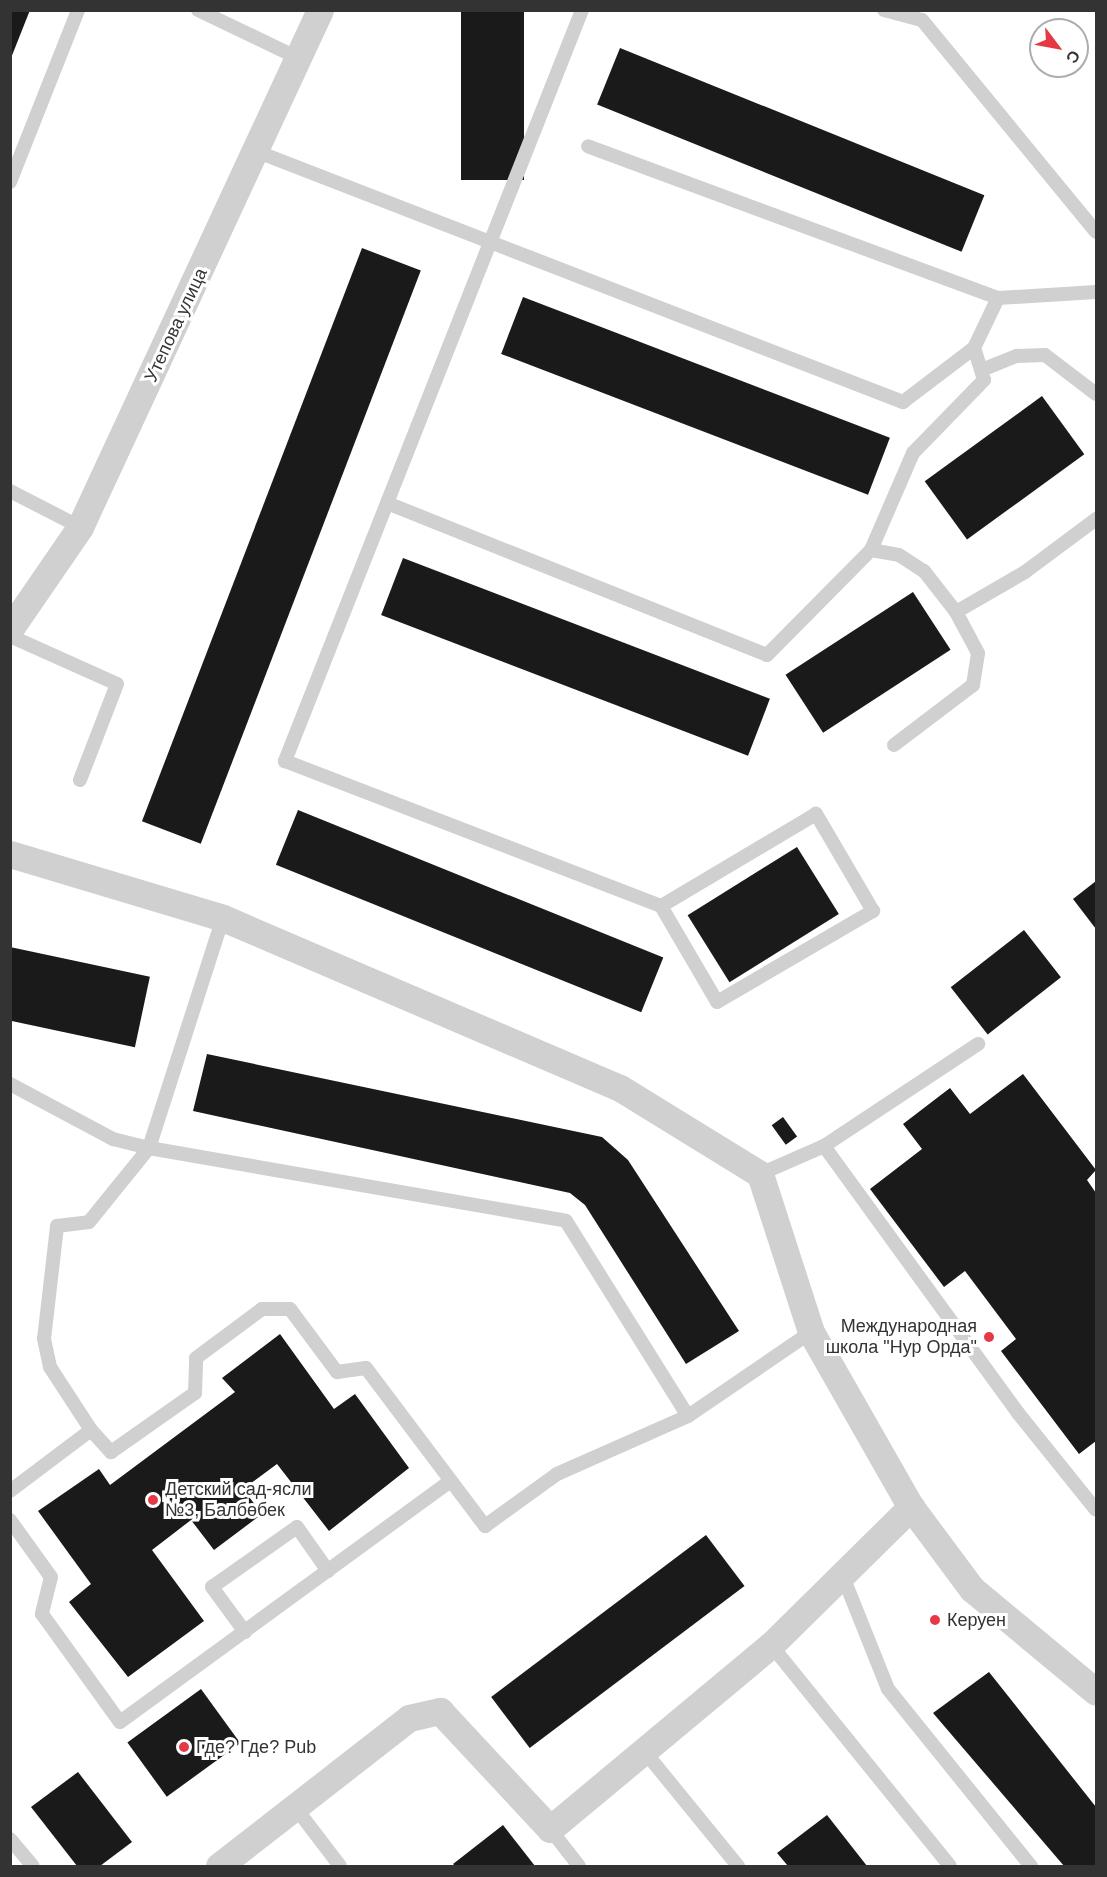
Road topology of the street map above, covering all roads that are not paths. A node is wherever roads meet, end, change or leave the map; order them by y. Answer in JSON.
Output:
{"nodes":[{"id":1,"x":78,"y":10,"type":"edge"},
{"id":2,"x":198,"y":10,"type":"edge"},
{"id":3,"x":320,"y":10,"type":"edge"},
{"id":4,"x":582,"y":10,"type":"edge"},
{"id":5,"x":884,"y":10,"type":"edge"},
{"id":6,"x":298,"y":58,"type":"junction"},
{"id":7,"x":588,"y":146,"type":"dead end"},
{"id":8,"x":258,"y":152,"type":"junction"},
{"id":9,"x":10,"y":182,"type":"edge"},
{"id":10,"x":1096,"y":232,"type":"edge"},
{"id":11,"x":490,"y":242,"type":"junction"},
{"id":12,"x":1096,"y":292,"type":"edge"},
{"id":13,"x":998,"y":298,"type":"junction"},
{"id":14,"x":974,"y":348,"type":"junction"},
{"id":15,"x":984,"y":369,"type":"junction"},
{"id":16,"x":1096,"y":394,"type":"edge"},
{"id":17,"x":10,"y":491,"type":"edge"},
{"id":18,"x":387,"y":503,"type":"junction"},
{"id":19,"x":1096,"y":519,"type":"edge"},
{"id":20,"x":80,"y":527,"type":"junction"},
{"id":21,"x":871,"y":550,"type":"junction"},
{"id":22,"x":956,"y":612,"type":"junction"},
{"id":23,"x":10,"y":629,"type":"edge"},
{"id":24,"x":10,"y":636,"type":"edge"},
{"id":25,"x":894,"y":745,"type":"dead end"},
{"id":26,"x":80,"y":780,"type":"dead end"},
{"id":27,"x":10,"y":854,"type":"edge"},
{"id":28,"x":661,"y":906,"type":"junction"},
{"id":29,"x":223,"y":918,"type":"junction"},
{"id":30,"x":978,"y":1044,"type":"dead end"},
{"id":31,"x":10,"y":1084,"type":"edge"},
{"id":32,"x":824,"y":1146,"type":"junction"},
{"id":33,"x":149,"y":1148,"type":"junction"},
{"id":34,"x":760,"y":1174,"type":"junction"},
{"id":35,"x":811,"y":1332,"type":"junction"},
{"id":36,"x":688,"y":1416,"type":"junction"},
{"id":37,"x":92,"y":1430,"type":"junction"},
{"id":38,"x":451,"y":1481,"type":"junction"},
{"id":39,"x":10,"y":1491,"type":"edge"},
{"id":40,"x":911,"y":1507,"type":"junction"},
{"id":41,"x":1096,"y":1510,"type":"edge"},
{"id":42,"x":10,"y":1520,"type":"edge"},
{"id":43,"x":328,"y":1571,"type":"junction"},
{"id":44,"x":844,"y":1579,"type":"junction"},
{"id":45,"x":245,"y":1632,"type":"junction"},
{"id":46,"x":771,"y":1645,"type":"junction"},
{"id":47,"x":1096,"y":1692,"type":"edge"},
{"id":48,"x":645,"y":1752,"type":"junction"},
{"id":49,"x":295,"y":1807,"type":"junction"},
{"id":50,"x":550,"y":1829,"type":"junction"},
{"id":51,"x":10,"y":1839,"type":"edge"},
{"id":52,"x":33,"y":1866,"type":"edge"},
{"id":53,"x":219,"y":1866,"type":"edge"},
{"id":54,"x":340,"y":1866,"type":"edge"},
{"id":55,"x":579,"y":1866,"type":"edge"},
{"id":56,"x":738,"y":1866,"type":"edge"},
{"id":57,"x":950,"y":1866,"type":"edge"},
{"id":58,"x":1031,"y":1866,"type":"edge"}],
"edges":[{"from":1,"to":9,"type":"lane"},
{"from":2,"to":6,"type":"lane"},
{"from":3,"to":6,"type":"street","name":"Утепова улица"},
{"from":4,"to":11,"type":"lane"},
{"from":5,"to":10,"type":"lane"},
{"from":6,"to":8,"type":"street","name":"Утепова улица"},
{"from":7,"to":13,"type":"lane"},
{"from":8,"to":11,"type":"lane"},
{"from":8,"to":20,"type":"street","name":"Утепова улица"},
{"from":11,"to":14,"type":"lane"},
{"from":11,"to":18,"type":"lane"},
{"from":12,"to":13,"type":"lane"},
{"from":13,"to":14,"type":"lane"},
{"from":14,"to":15,"type":"lane"},
{"from":15,"to":16,"type":"lane"},
{"from":15,"to":21,"type":"lane"},
{"from":17,"to":20,"type":"lane"},
{"from":18,"to":21,"type":"lane"},
{"from":18,"to":28,"type":"lane"},
{"from":19,"to":22,"type":"lane"},
{"from":20,"to":23,"type":"street","name":"Утепова улица"},
{"from":21,"to":22,"type":"lane"},
{"from":22,"to":25,"type":"lane"},
{"from":24,"to":26,"type":"lane"},
{"from":27,"to":29,"type":"street"},
{"from":28,"to":28,"type":"lane"},
{"from":29,"to":33,"type":"lane"},
{"from":29,"to":34,"type":"street"},
{"from":30,"to":32,"type":"lane"},
{"from":31,"to":33,"type":"lane"},
{"from":32,"to":34,"type":"lane"},
{"from":32,"to":41,"type":"lane"},
{"from":33,"to":36,"type":"lane"},
{"from":33,"to":37,"type":"lane"},
{"from":34,"to":35,"type":"street"},
{"from":35,"to":36,"type":"lane"},
{"from":35,"to":40,"type":"street"},
{"from":36,"to":38,"type":"lane"},
{"from":37,"to":38,"type":"lane"},
{"from":37,"to":39,"type":"lane"},
{"from":38,"to":43,"type":"lane"},
{"from":40,"to":44,"type":"street"},
{"from":40,"to":47,"type":"street"},
{"from":42,"to":45,"type":"lane"},
{"from":43,"to":45,"type":"lane"},
{"from":43,"to":45,"type":"lane"},
{"from":44,"to":46,"type":"street"},
{"from":44,"to":58,"type":"lane"},
{"from":46,"to":48,"type":"street"},
{"from":46,"to":57,"type":"lane"},
{"from":48,"to":50,"type":"street"},
{"from":48,"to":56,"type":"lane"},
{"from":49,"to":50,"type":"street"},
{"from":49,"to":53,"type":"street"},
{"from":49,"to":54,"type":"lane"},
{"from":50,"to":55,"type":"lane"},
{"from":51,"to":52,"type":"lane"}]}
